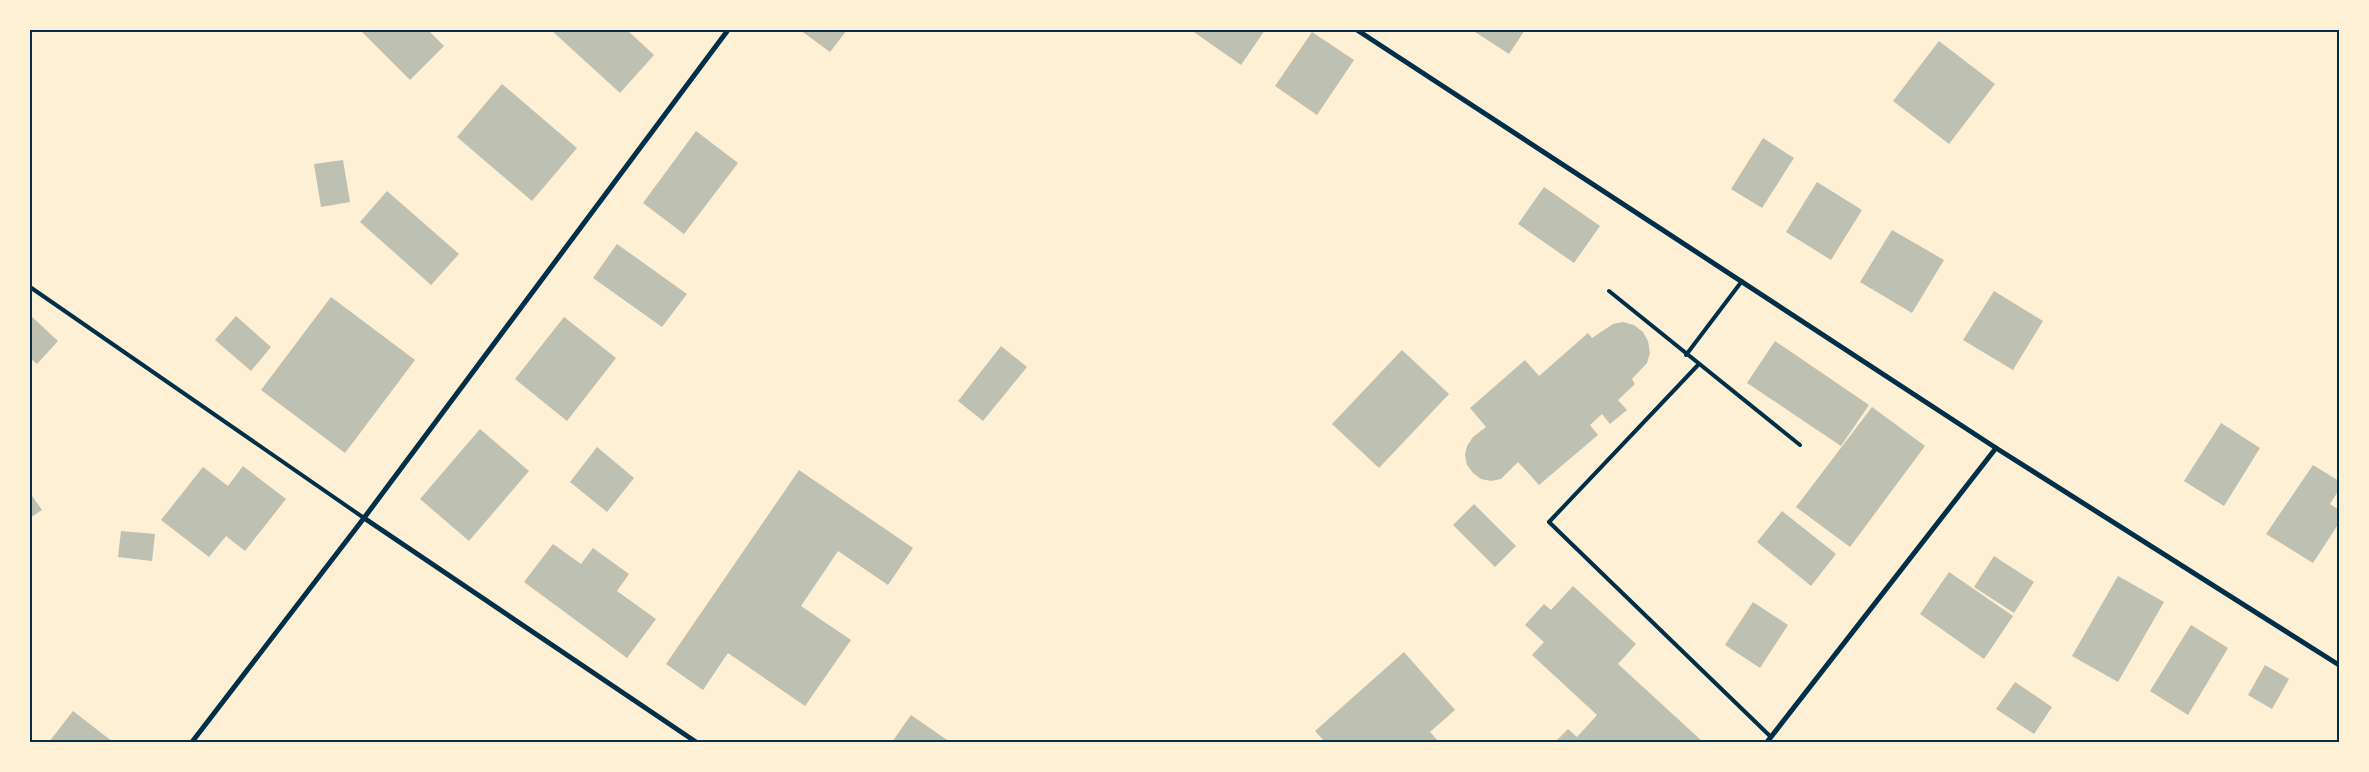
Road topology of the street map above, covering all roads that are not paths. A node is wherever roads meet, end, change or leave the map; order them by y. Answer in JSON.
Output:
{"nodes":[{"id":1,"x":728,"y":30,"type":"edge"},
{"id":2,"x":1357,"y":30,"type":"edge"},
{"id":3,"x":1742,"y":281,"type":"junction"},
{"id":4,"x":30,"y":287,"type":"edge"},
{"id":5,"x":1609,"y":291,"type":"dead end"},
{"id":6,"x":1686,"y":355,"type":"junction"},
{"id":7,"x":1698,"y":365,"type":"junction"},
{"id":8,"x":1800,"y":445,"type":"dead end"},
{"id":9,"x":1996,"y":448,"type":"junction"},
{"id":10,"x":364,"y":518,"type":"junction"},
{"id":11,"x":2339,"y":665,"type":"edge"},
{"id":12,"x":1771,"y":737,"type":"junction"},
{"id":13,"x":192,"y":742,"type":"edge"},
{"id":14,"x":696,"y":742,"type":"edge"},
{"id":15,"x":1767,"y":742,"type":"edge"}],
"edges":[{"from":1,"to":10,"type":"street"},
{"from":2,"to":3,"type":"street"},
{"from":3,"to":6,"type":"lane"},
{"from":3,"to":9,"type":"street"},
{"from":4,"to":10,"type":"lane"},
{"from":5,"to":6,"type":"lane"},
{"from":6,"to":7,"type":"lane"},
{"from":7,"to":8,"type":"lane"},
{"from":7,"to":12,"type":"lane"},
{"from":9,"to":11,"type":"street"},
{"from":9,"to":12,"type":"street"},
{"from":10,"to":13,"type":"street"},
{"from":10,"to":14,"type":"street"},
{"from":12,"to":15,"type":"street"}]}
